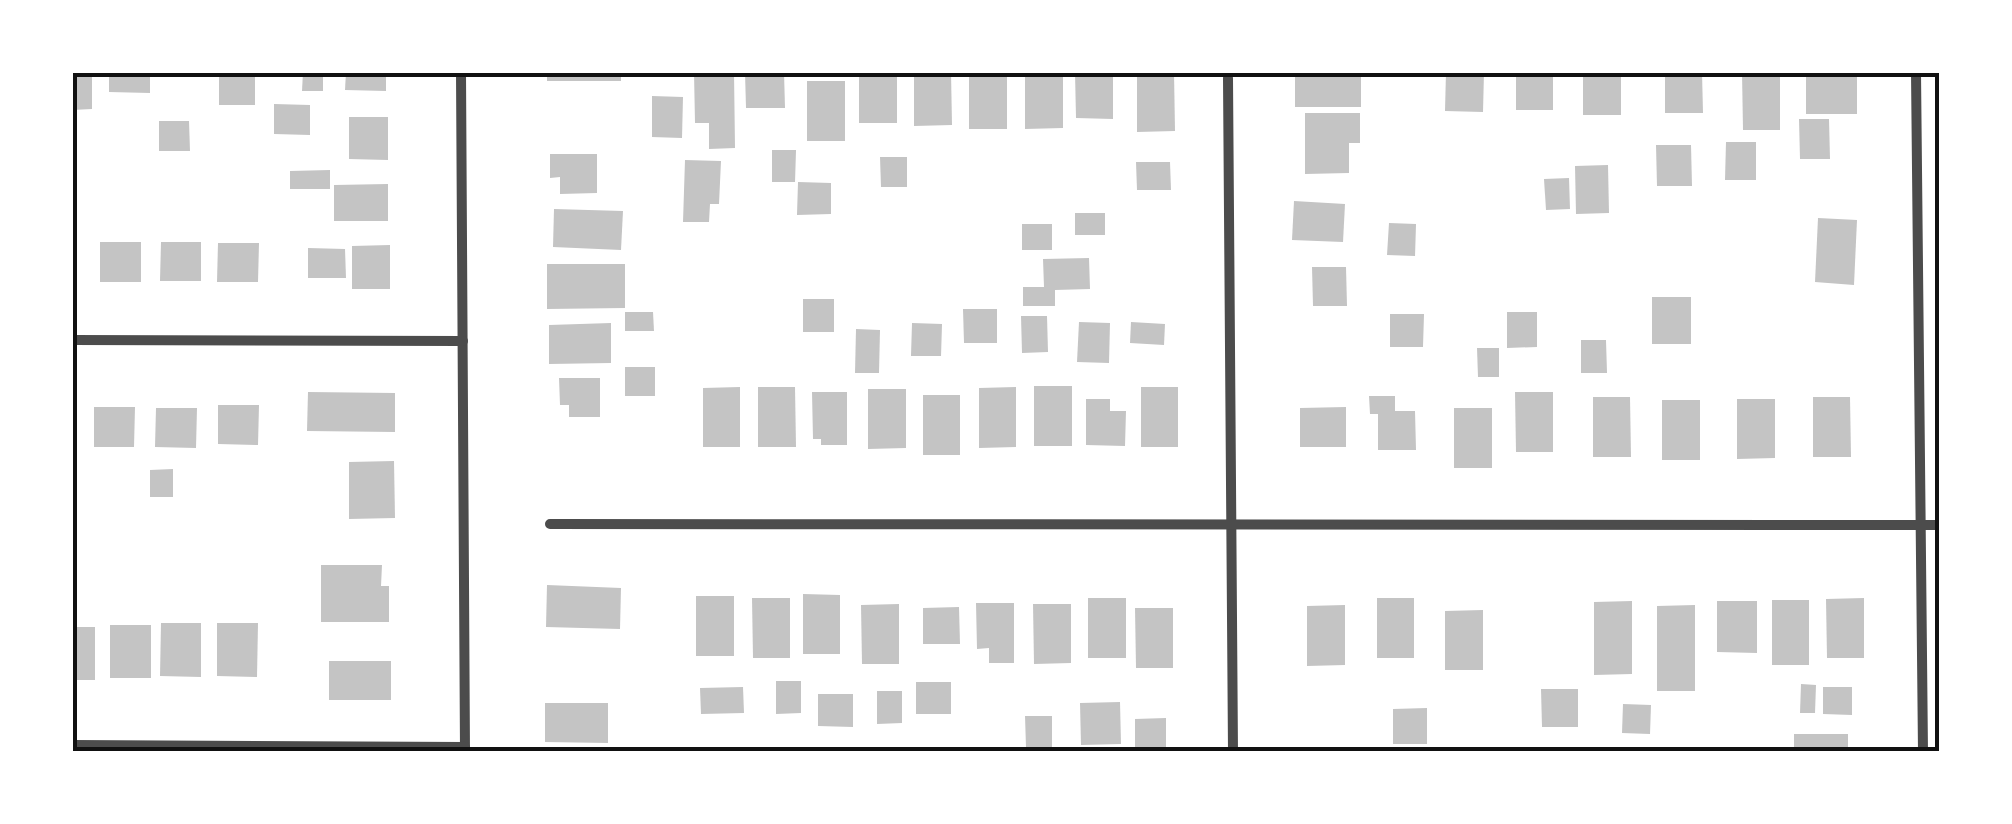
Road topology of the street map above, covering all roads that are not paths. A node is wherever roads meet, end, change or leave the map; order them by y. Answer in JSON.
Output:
{"nodes":[{"id":1,"x":461,"y":72,"type":"edge"},
{"id":2,"x":1916,"y":72,"type":"edge"},
{"id":3,"x":1228,"y":78,"type":"dead end"},
{"id":4,"x":72,"y":340,"type":"edge"},
{"id":5,"x":462,"y":341,"type":"junction"},
{"id":6,"x":550,"y":524,"type":"dead end"},
{"id":7,"x":1920,"y":525,"type":"junction"},
{"id":8,"x":1940,"y":525,"type":"edge"},
{"id":9,"x":1231,"y":527,"type":"junction"},
{"id":10,"x":72,"y":745,"type":"edge"},
{"id":11,"x":465,"y":749,"type":"edge"},
{"id":12,"x":1233,"y":752,"type":"edge"},
{"id":13,"x":1923,"y":752,"type":"edge"}],
"edges":[{"from":1,"to":5,"type":"street"},
{"from":2,"to":7,"type":"street"},
{"from":3,"to":9,"type":"street"},
{"from":4,"to":5,"type":"street"},
{"from":5,"to":11,"type":"street"},
{"from":6,"to":9,"type":"street"},
{"from":7,"to":8,"type":"street"},
{"from":7,"to":9,"type":"street"},
{"from":7,"to":13,"type":"street"},
{"from":9,"to":12,"type":"street"},
{"from":10,"to":11,"type":"street"}]}
